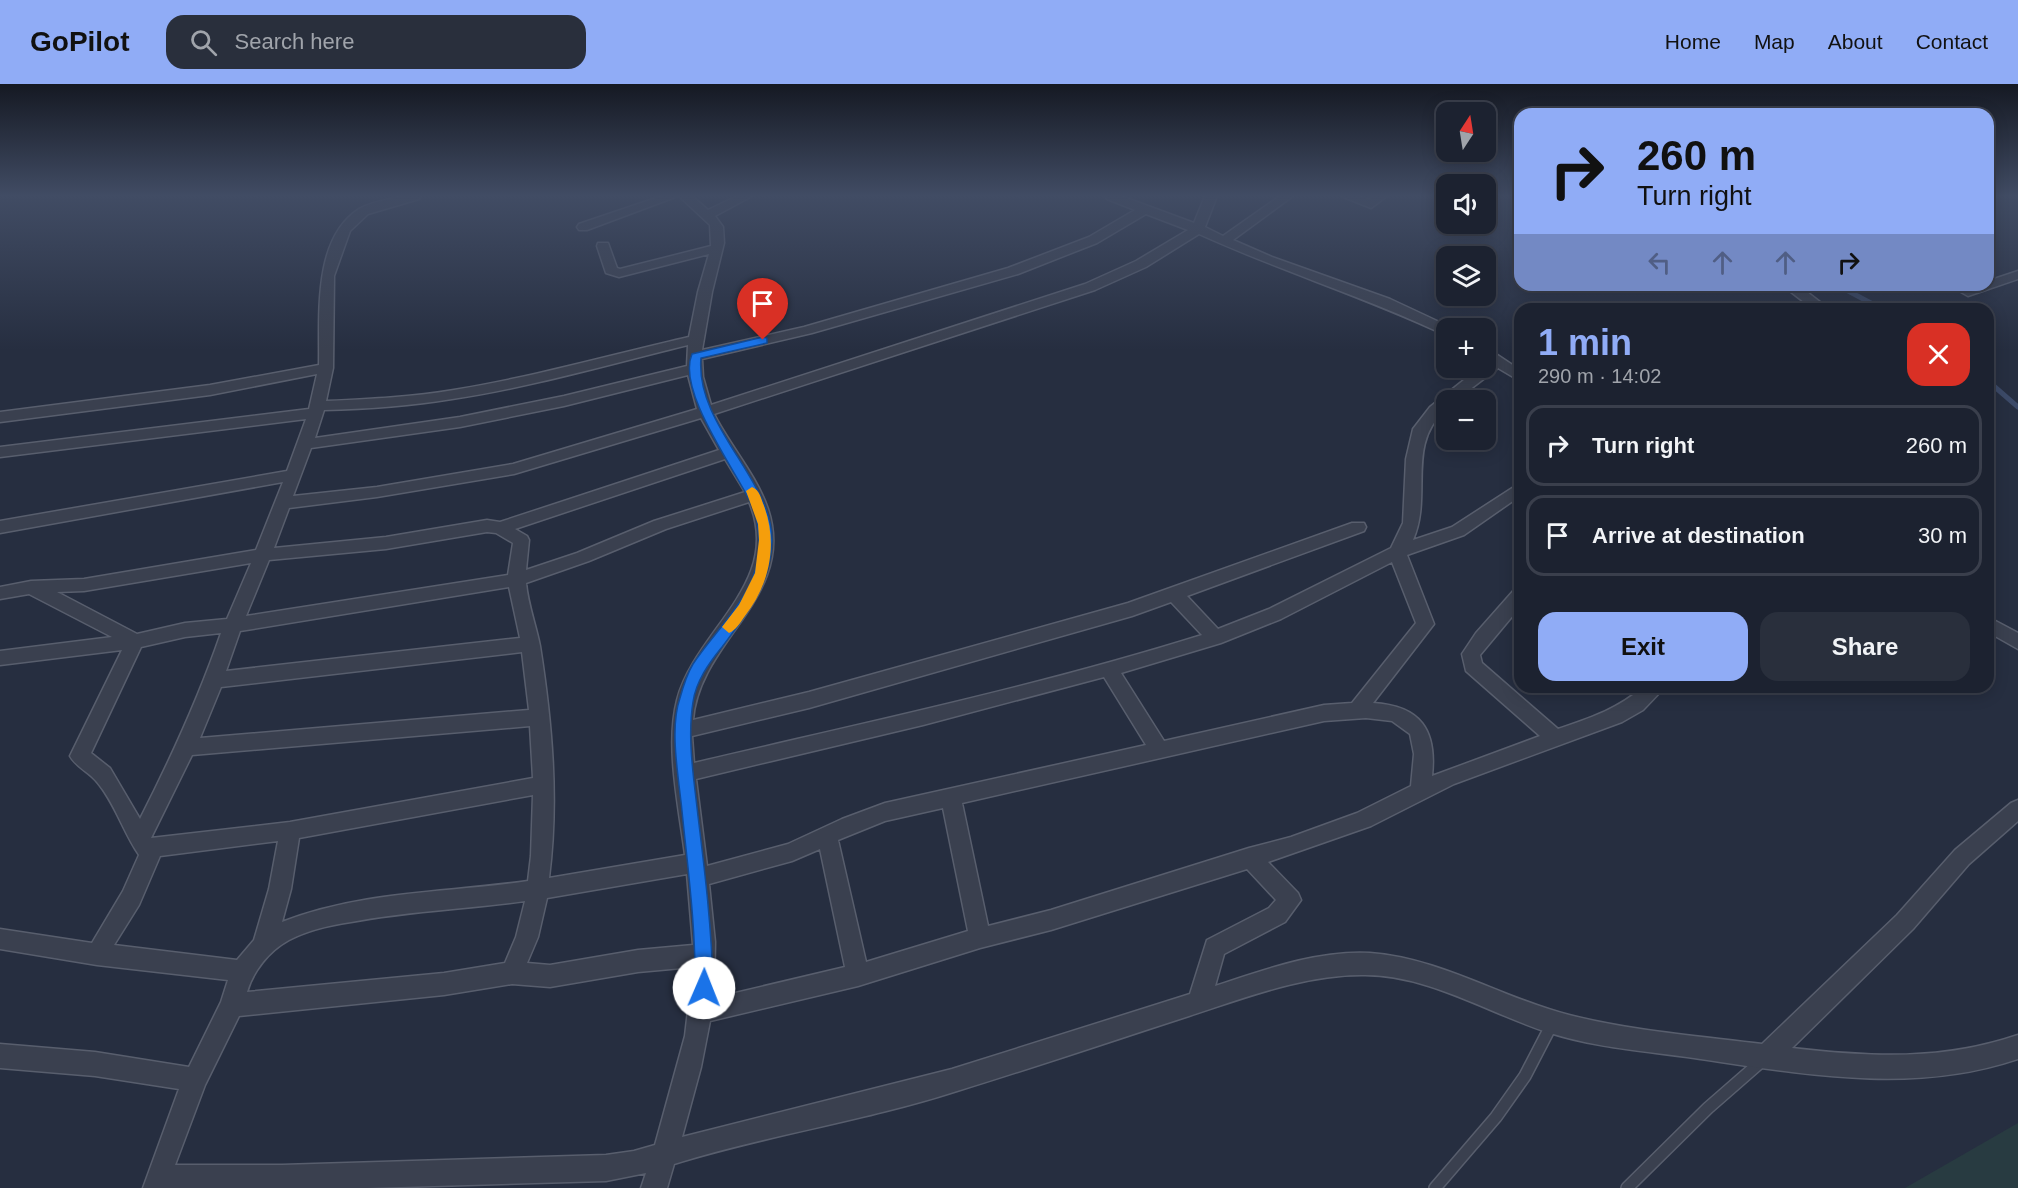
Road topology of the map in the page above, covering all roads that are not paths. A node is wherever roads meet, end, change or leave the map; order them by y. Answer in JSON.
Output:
{"nodes":[{"id":1,"x":338,"y":248,"type":"edge"},
{"id":2,"x":604,"y":248,"type":"edge"},
{"id":3,"x":717,"y":248,"type":"joint"},
{"id":4,"x":1074,"y":248,"type":"edge"},
{"id":5,"x":1168,"y":248,"type":"edge"},
{"id":6,"x":1241,"y":248,"type":"edge"},
{"id":7,"x":2018,"y":275,"type":"edge"},
{"id":8,"x":1994,"y":283,"type":"edge"},
{"id":9,"x":1797,"y":291,"type":"edge"},
{"id":10,"x":1814,"y":303,"type":"edge"},
{"id":11,"x":1436,"y":325,"type":"edge"},
{"id":12,"x":697,"y":339,"type":"junction"},
{"id":13,"x":1496,"y":360,"type":"edge"},
{"id":14,"x":1500,"y":362,"type":"junction"},
{"id":15,"x":695,"y":363,"type":"junction"},
{"id":16,"x":326,"y":368,"type":"junction"},
{"id":17,"x":1514,"y":374,"type":"edge"},
{"id":18,"x":1460,"y":390,"type":"edge"},
{"id":19,"x":317,"y":409,"type":"junction"},
{"id":20,"x":1436,"y":410,"type":"edge"},
{"id":21,"x":705,"y":412,"type":"junction"},
{"id":22,"x":0,"y":417,"type":"edge"},
{"id":23,"x":305,"y":444,"type":"junction"},
{"id":24,"x":0,"y":452,"type":"edge"},
{"id":25,"x":729,"y":452,"type":"junction"},
{"id":26,"x":294,"y":475,"type":"junction"},
{"id":27,"x":1514,"y":492,"type":"edge"},
{"id":28,"x":754,"y":495,"type":"junction"},
{"id":29,"x":281,"y":503,"type":"junction"},
{"id":30,"x":0,"y":527,"type":"edge"},
{"id":31,"x":1358,"y":527,"type":"dead end"},
{"id":32,"x":500,"y":528,"type":"junction"},
{"id":33,"x":1397,"y":552,"type":"junction"},
{"id":34,"x":263,"y":555,"type":"junction"},
{"id":35,"x":516,"y":580,"type":"junction"},
{"id":36,"x":31,"y":587,"type":"junction"},
{"id":37,"x":0,"y":593,"type":"edge"},
{"id":38,"x":1174,"y":593,"type":"junction"},
{"id":39,"x":1514,"y":602,"type":"edge"},
{"id":40,"x":233,"y":625,"type":"junction"},
{"id":41,"x":1994,"y":628,"type":"edge"},
{"id":42,"x":1215,"y":638,"type":"junction"},
{"id":43,"x":135,"y":641,"type":"junction"},
{"id":44,"x":2018,"y":642,"type":"edge"},
{"id":45,"x":530,"y":644,"type":"junction"},
{"id":46,"x":0,"y":658,"type":"edge"},
{"id":47,"x":1109,"y":670,"type":"junction"},
{"id":48,"x":214,"y":680,"type":"junction"},
{"id":49,"x":1649,"y":693,"type":"edge"},
{"id":50,"x":1357,"y":710,"type":"junction"},
{"id":51,"x":540,"y":717,"type":"junction"},
{"id":52,"x":683,"y":730,"type":"junction"},
{"id":53,"x":1556,"y":739,"type":"junction"},
{"id":54,"x":186,"y":747,"type":"junction"},
{"id":55,"x":1160,"y":751,"type":"junction"},
{"id":56,"x":686,"y":773,"type":"junction"},
{"id":57,"x":543,"y":785,"type":"junction"},
{"id":58,"x":1421,"y":789,"type":"junction"},
{"id":59,"x":951,"y":799,"type":"junction"},
{"id":60,"x":2018,"y":809,"type":"edge"},
{"id":61,"x":290,"y":831,"type":"junction"},
{"id":62,"x":827,"y":835,"type":"junction"},
{"id":63,"x":143,"y":844,"type":"junction"},
{"id":64,"x":1249,"y":857,"type":"junction"},
{"id":65,"x":697,"y":870,"type":"junction"},
{"id":66,"x":537,"y":890,"type":"junction"},
{"id":67,"x":980,"y":938,"type":"junction"},
{"id":68,"x":0,"y":939,"type":"edge"},
{"id":69,"x":264,"y":945,"type":"junction"},
{"id":70,"x":97,"y":954,"type":"junction"},
{"id":71,"x":704,"y":956,"type":"junction"},
{"id":72,"x":242,"y":971,"type":"junction"},
{"id":73,"x":512,"y":973,"type":"junction"},
{"id":74,"x":858,"y":975,"type":"junction"},
{"id":75,"x":1200,"y":1000,"type":"junction"},
{"id":76,"x":232,"y":1005,"type":"junction"},
{"id":77,"x":701,"y":1011,"type":"junction"},
{"id":78,"x":1553,"y":1022,"type":"junction"},
{"id":79,"x":2018,"y":1047,"type":"edge"},
{"id":80,"x":0,"y":1056,"type":"edge"},
{"id":81,"x":1767,"y":1056,"type":"junction"},
{"id":82,"x":195,"y":1080,"type":"junction"},
{"id":83,"x":663,"y":1155,"type":"junction"},
{"id":84,"x":156,"y":1183,"type":"edge"},
{"id":85,"x":280,"y":1183,"type":"edge"},
{"id":86,"x":654,"y":1188,"type":"edge"},
{"id":87,"x":1435,"y":1188,"type":"edge"},
{"id":88,"x":1627,"y":1188,"type":"edge"}],
"edges":[{"from":1,"to":16,"type":"street"},
{"from":2,"to":3,"type":"street"},
{"from":3,"to":12,"type":"street"},
{"from":4,"to":15,"type":"street"},
{"from":5,"to":21,"type":"street"},
{"from":6,"to":11,"type":"street"},
{"from":7,"to":8,"type":"street"},
{"from":9,"to":10,"type":"street"},
{"from":12,"to":15,"type":"street"},
{"from":12,"to":19,"type":"street"},
{"from":13,"to":14,"type":"street"},
{"from":14,"to":17,"type":"street"},
{"from":14,"to":18,"type":"street"},
{"from":15,"to":21,"type":"street"},
{"from":15,"to":23,"type":"street"},
{"from":16,"to":19,"type":"street"},
{"from":16,"to":22,"type":"street"},
{"from":19,"to":23,"type":"street"},
{"from":19,"to":24,"type":"street"},
{"from":20,"to":33,"type":"street"},
{"from":21,"to":25,"type":"street"},
{"from":21,"to":29,"type":"street"},
{"from":23,"to":26,"type":"street"},
{"from":25,"to":28,"type":"street"},
{"from":25,"to":32,"type":"street"},
{"from":26,"to":29,"type":"street"},
{"from":26,"to":30,"type":"street"},
{"from":27,"to":33,"type":"street"},
{"from":28,"to":35,"type":"street"},
{"from":28,"to":52,"type":"street"},
{"from":29,"to":34,"type":"street"},
{"from":31,"to":38,"type":"street"},
{"from":32,"to":34,"type":"street"},
{"from":32,"to":35,"type":"street"},
{"from":33,"to":42,"type":"street"},
{"from":33,"to":50,"type":"street"},
{"from":34,"to":36,"type":"street"},
{"from":34,"to":40,"type":"street"},
{"from":35,"to":40,"type":"street"},
{"from":35,"to":45,"type":"street"},
{"from":36,"to":37,"type":"street"},
{"from":36,"to":43,"type":"street"},
{"from":38,"to":42,"type":"street"},
{"from":38,"to":52,"type":"street"},
{"from":39,"to":53,"type":"street"},
{"from":40,"to":43,"type":"street"},
{"from":40,"to":48,"type":"street"},
{"from":41,"to":44,"type":"street"},
{"from":42,"to":47,"type":"street"},
{"from":43,"to":46,"type":"street"},
{"from":43,"to":63,"type":"street"},
{"from":45,"to":48,"type":"street"},
{"from":45,"to":51,"type":"street"},
{"from":47,"to":55,"type":"street"},
{"from":47,"to":56,"type":"street"},
{"from":48,"to":54,"type":"street"},
{"from":49,"to":53,"type":"street"},
{"from":50,"to":55,"type":"street"},
{"from":50,"to":58,"type":"street"},
{"from":51,"to":54,"type":"street"},
{"from":51,"to":57,"type":"street"},
{"from":52,"to":56,"type":"street"},
{"from":53,"to":58,"type":"street"},
{"from":54,"to":63,"type":"street"},
{"from":55,"to":59,"type":"street"},
{"from":56,"to":65,"type":"street"},
{"from":57,"to":61,"type":"street"},
{"from":57,"to":66,"type":"street"},
{"from":58,"to":64,"type":"street"},
{"from":59,"to":62,"type":"street"},
{"from":59,"to":67,"type":"street"},
{"from":60,"to":81,"type":"street"},
{"from":61,"to":63,"type":"street"},
{"from":61,"to":69,"type":"street"},
{"from":62,"to":65,"type":"street"},
{"from":62,"to":74,"type":"street"},
{"from":63,"to":70,"type":"street"},
{"from":64,"to":67,"type":"street"},
{"from":64,"to":75,"type":"street"},
{"from":65,"to":66,"type":"street"},
{"from":65,"to":71,"type":"street"},
{"from":66,"to":69,"type":"street"},
{"from":66,"to":73,"type":"street"},
{"from":67,"to":74,"type":"street"},
{"from":68,"to":70,"type":"street"},
{"from":69,"to":72,"type":"street"},
{"from":70,"to":72,"type":"street"},
{"from":71,"to":73,"type":"street"},
{"from":71,"to":77,"type":"street"},
{"from":72,"to":76,"type":"street"},
{"from":73,"to":76,"type":"street"},
{"from":74,"to":77,"type":"street"},
{"from":75,"to":78,"type":"street"},
{"from":75,"to":83,"type":"street"},
{"from":76,"to":82,"type":"street"},
{"from":77,"to":83,"type":"street"},
{"from":78,"to":81,"type":"street"},
{"from":78,"to":87,"type":"lane"},
{"from":79,"to":81,"type":"street"},
{"from":80,"to":82,"type":"street"},
{"from":81,"to":88,"type":"lane"},
{"from":82,"to":84,"type":"street"},
{"from":83,"to":85,"type":"street"},
{"from":83,"to":86,"type":"street"},
{"from":84,"to":85,"type":"street"}]}
